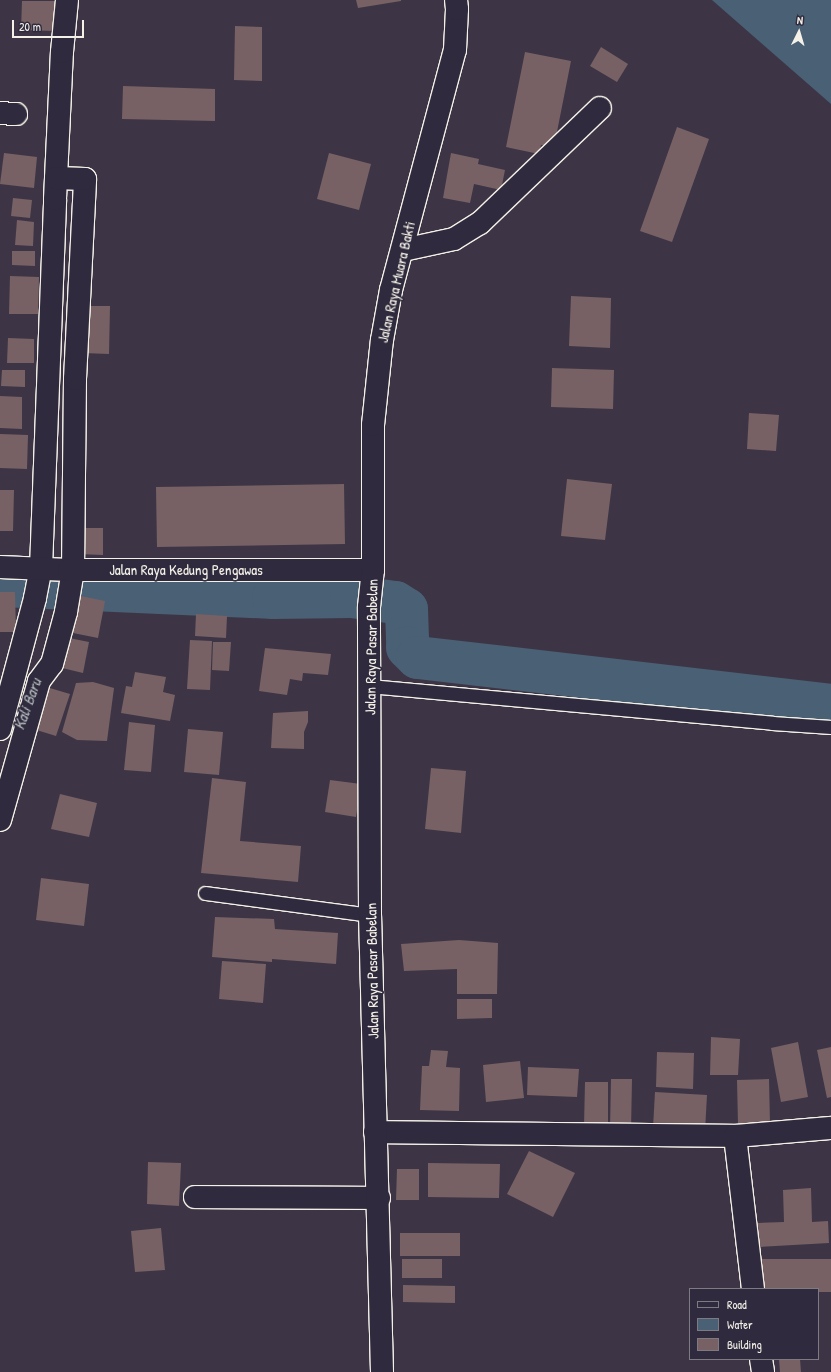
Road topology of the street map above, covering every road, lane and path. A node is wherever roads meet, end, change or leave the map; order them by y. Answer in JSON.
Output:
{"nodes":[{"id":1,"x":67,"y":0,"type":"edge"},
{"id":2,"x":456,"y":0,"type":"edge"},
{"id":3,"x":600,"y":108,"type":"dead end"},
{"id":4,"x":65,"y":178,"type":"junction"},
{"id":5,"x":402,"y":250,"type":"junction"},
{"id":6,"x":62,"y":378,"type":"junction"},
{"id":7,"x":0,"y":567,"type":"edge"},
{"id":8,"x":373,"y":570,"type":"junction"},
{"id":9,"x":51,"y":576,"type":"junction"},
{"id":10,"x":369,"y":686,"type":"junction"},
{"id":11,"x":831,"y":727,"type":"edge"},
{"id":12,"x":0,"y":729,"type":"edge"},
{"id":13,"x":0,"y":820,"type":"edge"},
{"id":14,"x":205,"y":893,"type":"dead end"},
{"id":15,"x":370,"y":915,"type":"junction"},
{"id":16,"x":831,"y":1128,"type":"edge"},
{"id":17,"x":375,"y":1132,"type":"junction"},
{"id":18,"x":735,"y":1136,"type":"junction"},
{"id":19,"x":195,"y":1197,"type":"dead end"},
{"id":20,"x":378,"y":1198,"type":"junction"},
{"id":21,"x":753,"y":1288,"type":"edge"},
{"id":22,"x":761,"y":1360,"type":"edge"},
{"id":23,"x":382,"y":1372,"type":"edge"},
{"id":24,"x":763,"y":1372,"type":"edge"}],
"edges":[{"from":1,"to":4,"type":"street"},
{"from":2,"to":5,"type":"street","name":"Jalan Raya Muara Bakti"},
{"from":3,"to":5,"type":"street"},
{"from":4,"to":6,"type":"street"},
{"from":4,"to":6,"type":"street"},
{"from":5,"to":8,"type":"street","name":"Jalan Raya Muara Bakti"},
{"from":6,"to":9,"type":"street"},
{"from":6,"to":9,"type":"street"},
{"from":7,"to":9,"type":"street","name":"Jalan Raya Kedung Pengawas"},
{"from":8,"to":9,"type":"street","name":"Jalan Raya Kedung Pengawas"},
{"from":8,"to":10,"type":"street","name":"Jalan Raya Pasar Babelan"},
{"from":9,"to":12,"type":"street"},
{"from":9,"to":13,"type":"street"},
{"from":10,"to":11,"type":"lane"},
{"from":10,"to":15,"type":"street","name":"Jalan Raya Pasar Babelan"},
{"from":14,"to":15,"type":"lane"},
{"from":15,"to":17,"type":"street","name":"Jalan Raya Pasar Babelan"},
{"from":16,"to":18,"type":"street"},
{"from":17,"to":18,"type":"street"},
{"from":17,"to":20,"type":"street","name":"Jalan Raya Pasar Babelan"},
{"from":18,"to":21,"type":"street"},
{"from":19,"to":20,"type":"street"},
{"from":20,"to":23,"type":"street","name":"Jalan Raya Pasar Babelan"},
{"from":22,"to":24,"type":"street"}]}
